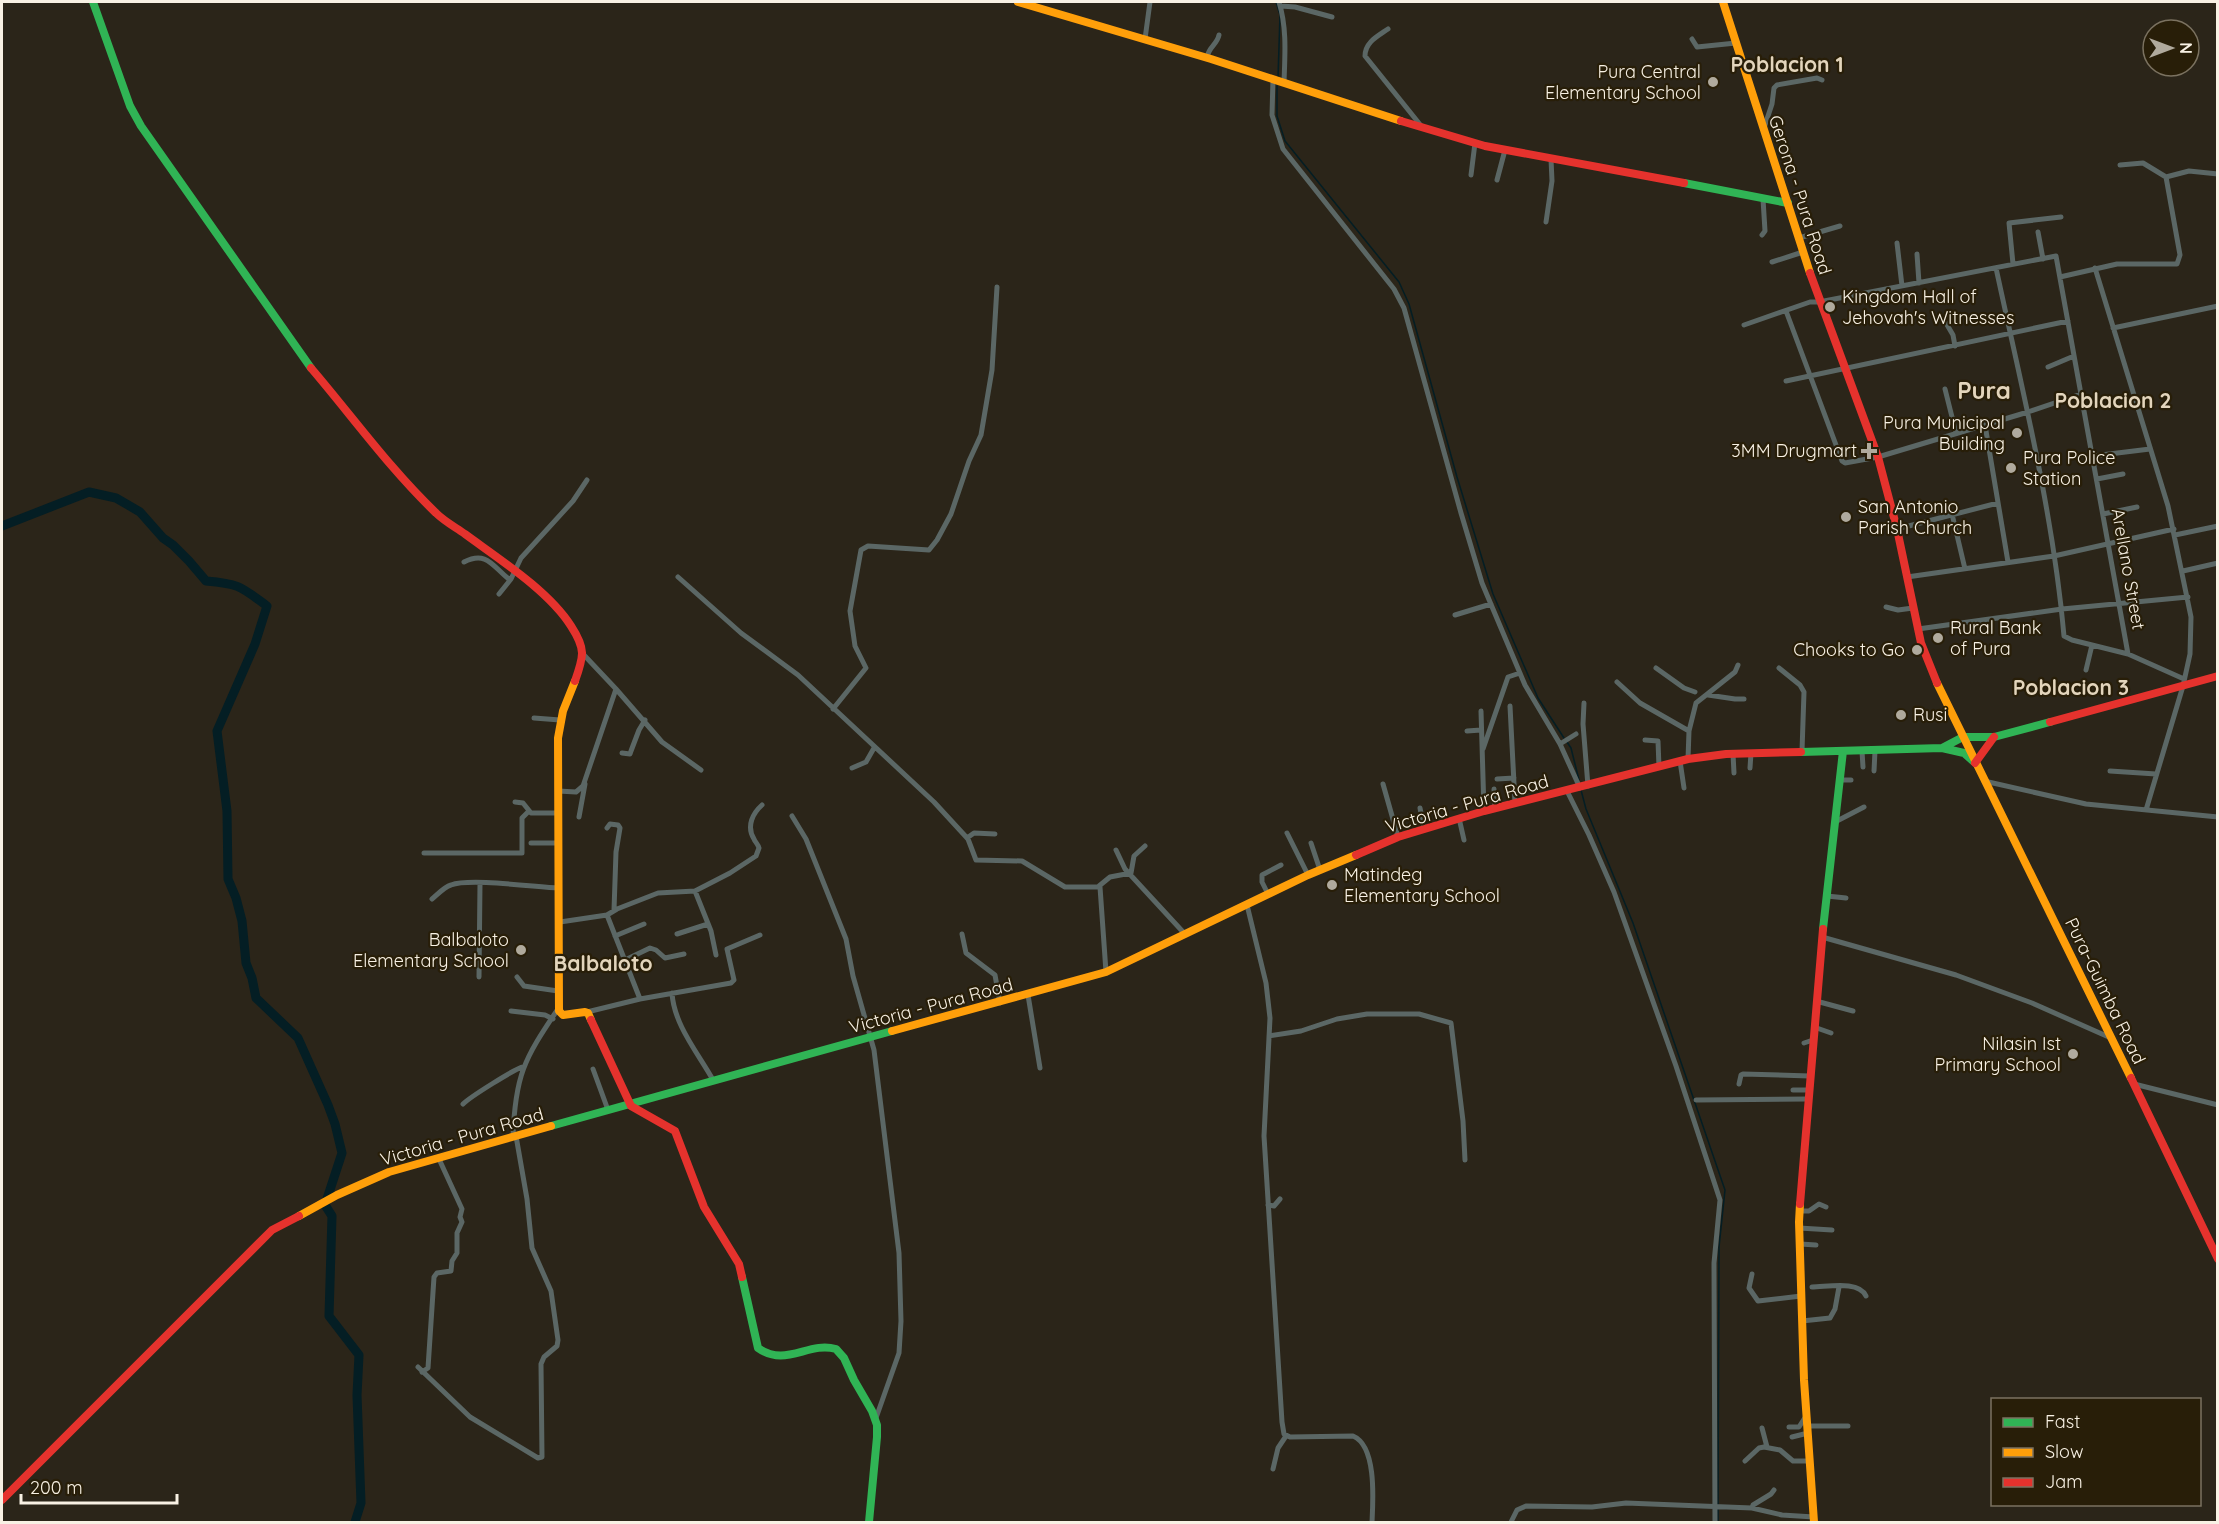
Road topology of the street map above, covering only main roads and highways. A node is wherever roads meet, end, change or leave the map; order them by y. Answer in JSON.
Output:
{"nodes":[{"id":1,"x":93,"y":2,"type":"edge"},
{"id":2,"x":1018,"y":2,"type":"edge"},
{"id":3,"x":1724,"y":2,"type":"edge"},
{"id":4,"x":1043,"y":5,"type":"edge"},
{"id":5,"x":1788,"y":203,"type":"junction"},
{"id":6,"x":2217,"y":676,"type":"edge"},
{"id":7,"x":1963,"y":737,"type":"junction"},
{"id":8,"x":1994,"y":737,"type":"junction"},
{"id":9,"x":1942,"y":748,"type":"junction"},
{"id":10,"x":1843,"y":751,"type":"junction"},
{"id":11,"x":1975,"y":763,"type":"junction"},
{"id":12,"x":630,"y":1104,"type":"junction"},
{"id":13,"x":2217,"y":1259,"type":"edge"},
{"id":14,"x":2,"y":1500,"type":"edge"},
{"id":15,"x":1814,"y":1520,"type":"edge"},
{"id":16,"x":869,"y":1522,"type":"edge"}],
"edges":[{"from":1,"to":12,"type":"main road"},
{"from":2,"to":4,"type":"main road"},
{"from":3,"to":5,"type":"main road","name":"Gerona - Pura Road"},
{"from":4,"to":5,"type":"main road"},
{"from":5,"to":7,"type":"main road","name":"Gerona - Pura Road"},
{"from":6,"to":8,"type":"main road"},
{"from":7,"to":8,"type":"main road"},
{"from":7,"to":9,"type":"main road","name":"Victoria - Pura Road"},
{"from":7,"to":11,"type":"main road","name":"Pura-Guimba Road"},
{"from":8,"to":11,"type":"main road"},
{"from":9,"to":10,"type":"main road","name":"Victoria - Pura Road"},
{"from":9,"to":11,"type":"main road"},
{"from":10,"to":12,"type":"main road","name":"Victoria - Pura Road"},
{"from":10,"to":15,"type":"main road"},
{"from":11,"to":13,"type":"main road","name":"Pura-Guimba Road"},
{"from":12,"to":14,"type":"main road","name":"Victoria - Pura Road"},
{"from":12,"to":16,"type":"main road"}]}
